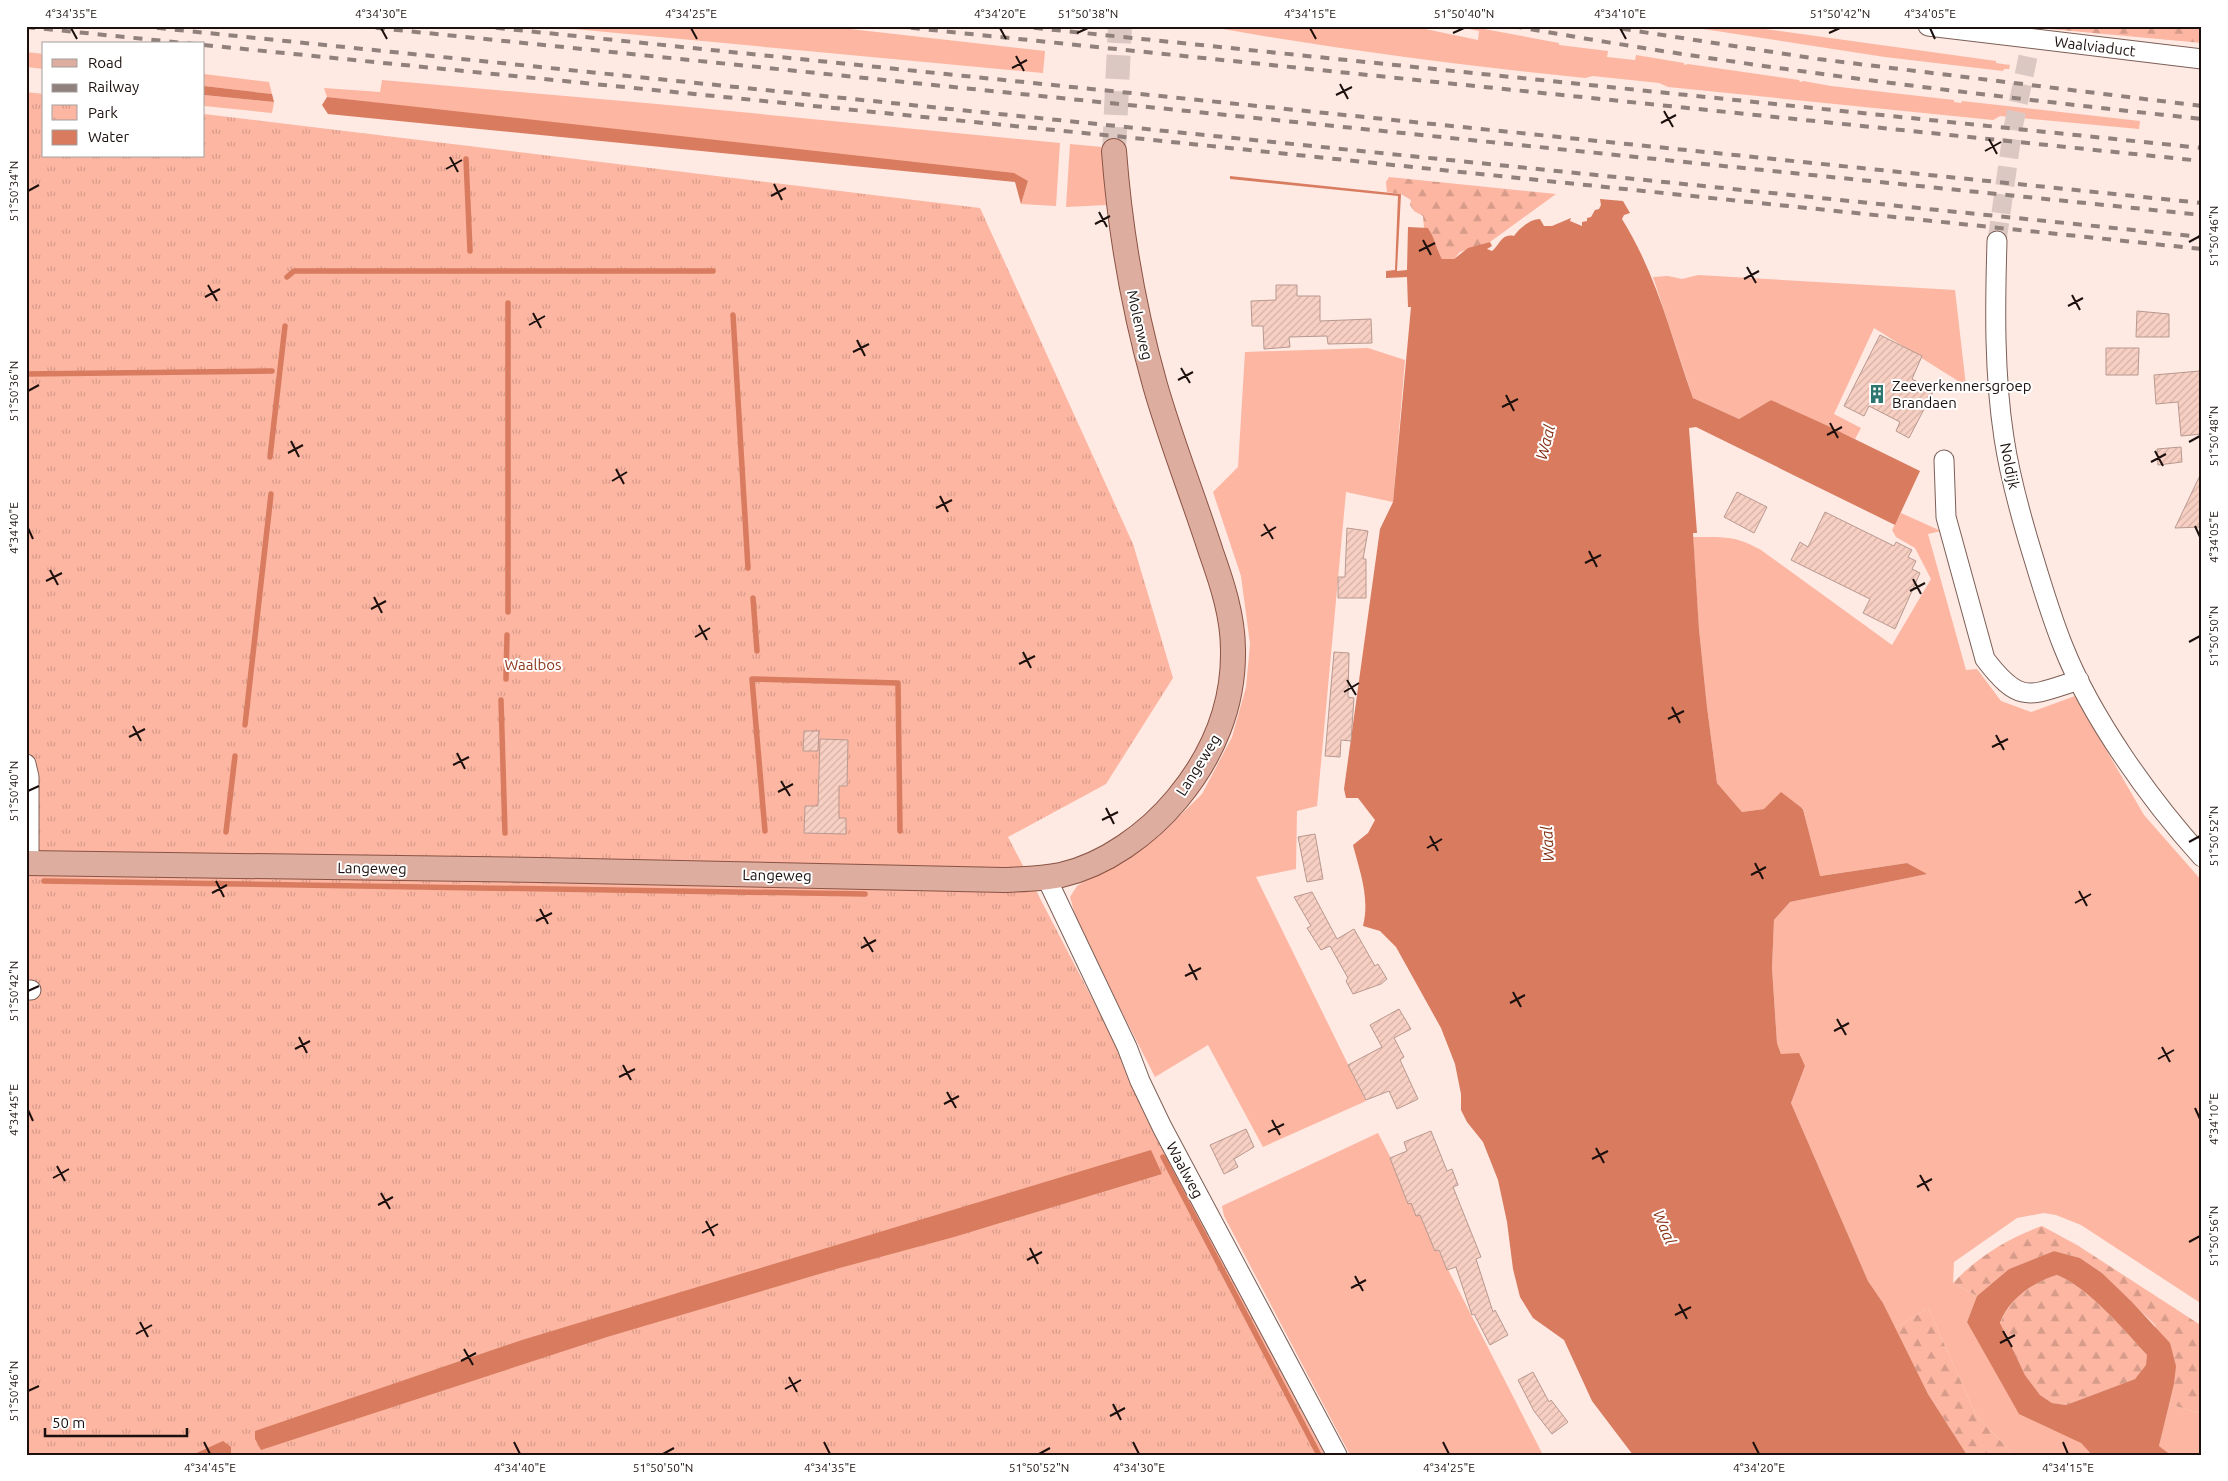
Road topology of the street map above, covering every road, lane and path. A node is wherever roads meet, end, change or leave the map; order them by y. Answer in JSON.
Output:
{"nodes":[{"id":1,"x":1928,"y":26,"type":"edge"},
{"id":2,"x":2202,"y":59,"type":"edge"},
{"id":3,"x":1114,"y":151,"type":"tunnel mouth"},
{"id":4,"x":1997,"y":241,"type":"tunnel mouth"},
{"id":5,"x":1944,"y":460,"type":"dead end"},
{"id":6,"x":1192,"y":493,"type":"joint"},
{"id":7,"x":2079,"y":680,"type":"junction"},
{"id":8,"x":26,"y":764,"type":"edge"},
{"id":9,"x":2202,"y":857,"type":"edge"},
{"id":10,"x":27,"y":863,"type":"edge"},
{"id":11,"x":1046,"y":877,"type":"junction"},
{"id":12,"x":1337,"y":1455,"type":"edge"}],
"edges":[{"from":1,"to":2,"type":"street","name":"Waalviaduct"},
{"from":3,"to":6,"type":"main road","name":"Molenweg"},
{"from":4,"to":7,"type":"street","name":"Noldijk"},
{"from":5,"to":7,"type":"street"},
{"from":6,"to":11,"type":"main road","name":"Langeweg"},
{"from":7,"to":9,"type":"street","name":"Noldijk"},
{"from":8,"to":10,"type":"street"},
{"from":10,"to":11,"type":"main road","name":"Langeweg"},
{"from":11,"to":12,"type":"street","name":"Waalweg"}]}
